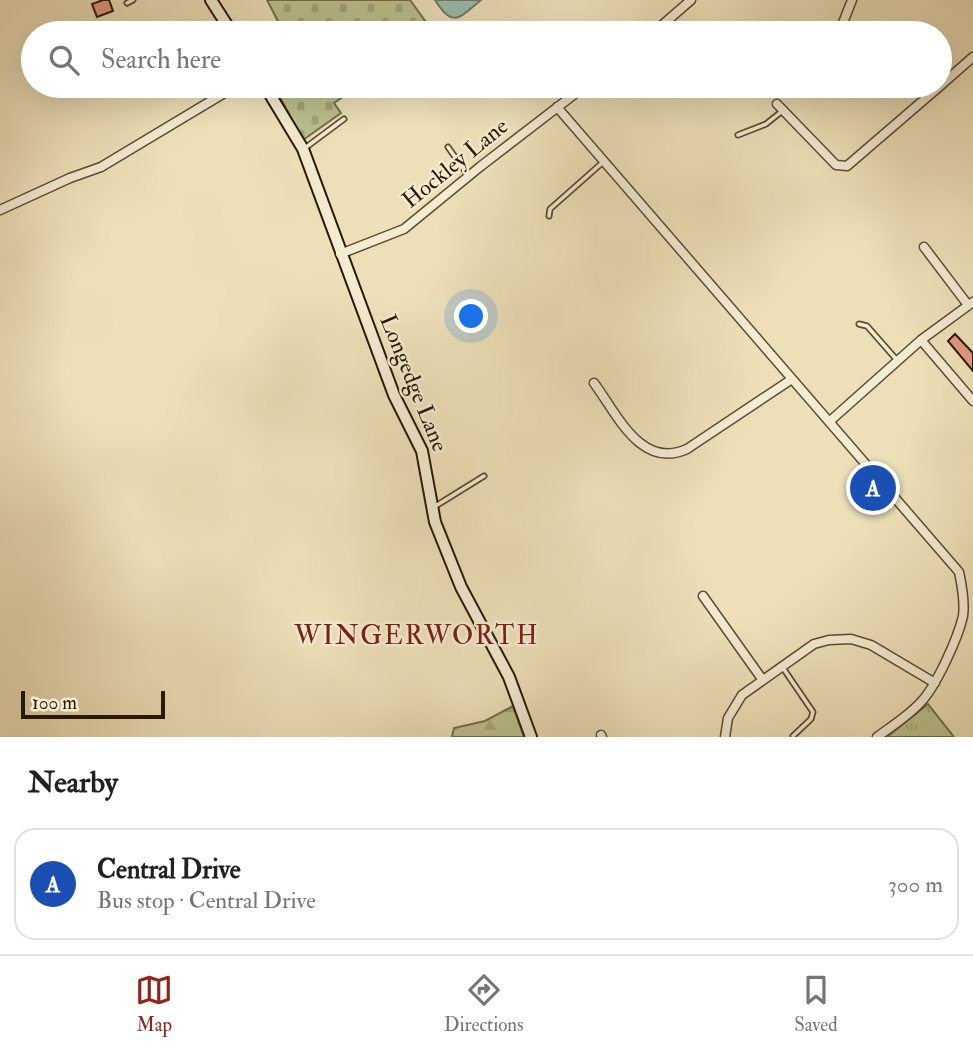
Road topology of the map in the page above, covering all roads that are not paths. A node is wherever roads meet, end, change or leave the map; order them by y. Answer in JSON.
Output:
{"nodes":[{"id":1,"x":133,"y":0,"type":"edge"},
{"id":2,"x":211,"y":0,"type":"edge"},
{"id":3,"x":691,"y":0,"type":"edge"},
{"id":4,"x":852,"y":0,"type":"edge"},
{"id":5,"x":127,"y":3,"type":"dead end"},
{"id":6,"x":224,"y":21,"type":"edge"},
{"id":7,"x":667,"y":21,"type":"edge"},
{"id":8,"x":844,"y":21,"type":"edge"},
{"id":9,"x":973,"y":57,"type":"edge"},
{"id":10,"x":952,"y":75,"type":"edge"},
{"id":11,"x":216,"y":98,"type":"edge"},
{"id":12,"x":272,"y":98,"type":"edge"},
{"id":13,"x":568,"y":98,"type":"edge"},
{"id":14,"x":926,"y":98,"type":"edge"},
{"id":15,"x":556,"y":107,"type":"junction"},
{"id":16,"x":780,"y":108,"type":"joint"},
{"id":17,"x":345,"y":119,"type":"dead end"},
{"id":18,"x":738,"y":135,"type":"dead end"},
{"id":19,"x":448,"y":146,"type":"dead end"},
{"id":20,"x":303,"y":149,"type":"junction"},
{"id":21,"x":604,"y":162,"type":"junction"},
{"id":22,"x":468,"y":176,"type":"junction"},
{"id":23,"x":0,"y":210,"type":"edge"},
{"id":24,"x":549,"y":216,"type":"dead end"},
{"id":25,"x":924,"y":247,"type":"dead end"},
{"id":26,"x":341,"y":254,"type":"junction"},
{"id":27,"x":970,"y":303,"type":"edge"},
{"id":28,"x":859,"y":324,"type":"dead end"},
{"id":29,"x":921,"y":340,"type":"junction"},
{"id":30,"x":898,"y":360,"type":"junction"},
{"id":31,"x":792,"y":379,"type":"junction"},
{"id":32,"x":594,"y":383,"type":"dead end"},
{"id":33,"x":973,"y":401,"type":"edge"},
{"id":34,"x":830,"y":421,"type":"junction"},
{"id":35,"x":484,"y":476,"type":"dead end"},
{"id":36,"x":432,"y":508,"type":"junction"},
{"id":37,"x":961,"y":583,"type":"junction"},
{"id":38,"x":973,"y":591,"type":"edge"},
{"id":39,"x":703,"y":596,"type":"dead end"},
{"id":40,"x":963,"y":614,"type":"junction"},
{"id":41,"x":973,"y":617,"type":"edge"},
{"id":42,"x":781,"y":666,"type":"junction"},
{"id":43,"x":762,"y":679,"type":"junction"},
{"id":44,"x":935,"y":683,"type":"junction"},
{"id":45,"x":793,"y":736,"type":"edge"},
{"id":46,"x":531,"y":737,"type":"edge"},
{"id":47,"x":725,"y":737,"type":"edge"},
{"id":48,"x":877,"y":737,"type":"edge"}],
"edges":[{"from":1,"to":5,"type":"lane"},
{"from":2,"to":6,"type":"street"},
{"from":3,"to":7,"type":"street"},
{"from":4,"to":8,"type":"street"},
{"from":9,"to":10,"type":"street"},
{"from":11,"to":23,"type":"street"},
{"from":12,"to":20,"type":"street","name":"Longedge Lane"},
{"from":13,"to":15,"type":"street","name":"Hockley Lane"},
{"from":14,"to":16,"type":"street"},
{"from":15,"to":21,"type":"street"},
{"from":15,"to":22,"type":"street","name":"Hockley Lane"},
{"from":16,"to":18,"type":"lane"},
{"from":17,"to":20,"type":"lane"},
{"from":19,"to":22,"type":"lane"},
{"from":20,"to":26,"type":"street","name":"Longedge Lane"},
{"from":21,"to":24,"type":"lane"},
{"from":21,"to":31,"type":"street"},
{"from":22,"to":26,"type":"street","name":"Hockley Lane"},
{"from":25,"to":27,"type":"street"},
{"from":26,"to":36,"type":"street","name":"Longedge Lane"},
{"from":27,"to":29,"type":"street"},
{"from":28,"to":30,"type":"lane"},
{"from":29,"to":30,"type":"street"},
{"from":29,"to":33,"type":"street"},
{"from":30,"to":34,"type":"street"},
{"from":31,"to":32,"type":"street"},
{"from":31,"to":34,"type":"street"},
{"from":34,"to":37,"type":"street"},
{"from":35,"to":36,"type":"lane"},
{"from":36,"to":46,"type":"street","name":"Longedge Lane"},
{"from":37,"to":38,"type":"street"},
{"from":37,"to":40,"type":"street"},
{"from":39,"to":43,"type":"street"},
{"from":40,"to":41,"type":"street"},
{"from":40,"to":44,"type":"street"},
{"from":42,"to":43,"type":"street"},
{"from":42,"to":44,"type":"street"},
{"from":42,"to":45,"type":"lane"},
{"from":43,"to":47,"type":"street"},
{"from":44,"to":48,"type":"street"}]}
